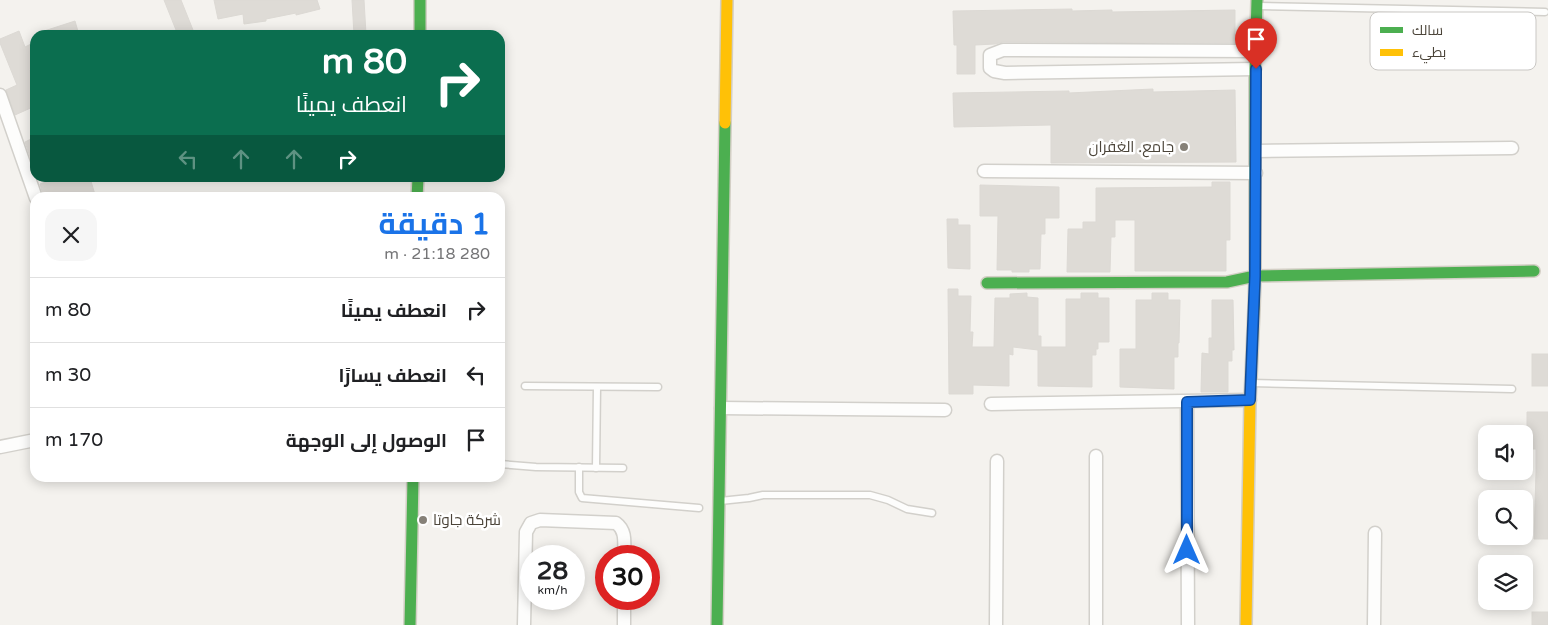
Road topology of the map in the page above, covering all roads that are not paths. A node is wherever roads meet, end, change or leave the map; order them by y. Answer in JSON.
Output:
{"nodes":[{"id":1,"x":420,"y":0,"type":"edge"},
{"id":2,"x":727,"y":0,"type":"edge"},
{"id":3,"x":1257,"y":3,"type":"edge"},
{"id":4,"x":1545,"y":12,"type":"dead end"},
{"id":5,"x":420,"y":30,"type":"edge"},
{"id":6,"x":1256,"y":51,"type":"junction"},
{"id":7,"x":1256,"y":69,"type":"junction"},
{"id":8,"x":0,"y":94,"type":"edge"},
{"id":9,"x":1512,"y":148,"type":"dead end"},
{"id":10,"x":1256,"y":151,"type":"junction"},
{"id":11,"x":984,"y":171,"type":"dead end"},
{"id":12,"x":1256,"y":173,"type":"junction"},
{"id":13,"x":30,"y":181,"type":"edge"},
{"id":14,"x":1534,"y":271,"type":"dead end"},
{"id":15,"x":1255,"y":276,"type":"junction"},
{"id":16,"x":986,"y":283,"type":"dead end"},
{"id":17,"x":1250,"y":383,"type":"junction"},
{"id":18,"x":525,"y":386,"type":"dead end"},
{"id":19,"x":597,"y":387,"type":"junction"},
{"id":20,"x":658,"y":387,"type":"dead end"},
{"id":21,"x":1512,"y":389,"type":"dead end"},
{"id":22,"x":1250,"y":400,"type":"junction"},
{"id":23,"x":1187,"y":402,"type":"junction"},
{"id":24,"x":990,"y":404,"type":"dead end"},
{"id":25,"x":721,"y":408,"type":"junction"},
{"id":26,"x":945,"y":410,"type":"dead end"},
{"id":27,"x":30,"y":441,"type":"edge"},
{"id":28,"x":0,"y":447,"type":"edge"},
{"id":29,"x":1096,"y":456,"type":"dead end"},
{"id":30,"x":997,"y":461,"type":"dead end"},
{"id":31,"x":505,"y":464,"type":"edge"},
{"id":32,"x":579,"y":467,"type":"junction"},
{"id":33,"x":596,"y":468,"type":"junction"},
{"id":34,"x":623,"y":468,"type":"dead end"},
{"id":35,"x":413,"y":482,"type":"edge"},
{"id":36,"x":719,"y":501,"type":"junction"},
{"id":37,"x":699,"y":508,"type":"dead end"},
{"id":38,"x":932,"y":513,"type":"dead end"},
{"id":39,"x":1376,"y":533,"type":"dead end"},
{"id":40,"x":624,"y":545,"type":"edge"},
{"id":41,"x":624,"y":610,"type":"edge"},
{"id":42,"x":410,"y":625,"type":"edge"},
{"id":43,"x":524,"y":625,"type":"edge"},
{"id":44,"x":624,"y":625,"type":"edge"},
{"id":45,"x":717,"y":625,"type":"edge"},
{"id":46,"x":996,"y":625,"type":"edge"},
{"id":47,"x":1096,"y":625,"type":"edge"},
{"id":48,"x":1188,"y":625,"type":"edge"},
{"id":49,"x":1246,"y":625,"type":"edge"},
{"id":50,"x":1374,"y":625,"type":"edge"}],
"edges":[{"from":1,"to":5,"type":"street"},
{"from":2,"to":25,"type":"street"},
{"from":3,"to":4,"type":"lane"},
{"from":3,"to":6,"type":"street"},
{"from":6,"to":7,"type":"street"},
{"from":6,"to":7,"type":"street"},
{"from":7,"to":10,"type":"street"},
{"from":8,"to":13,"type":"street"},
{"from":9,"to":10,"type":"street"},
{"from":10,"to":12,"type":"street"},
{"from":11,"to":12,"type":"street"},
{"from":12,"to":15,"type":"street"},
{"from":14,"to":15,"type":"street"},
{"from":15,"to":16,"type":"street"},
{"from":15,"to":17,"type":"street"},
{"from":17,"to":21,"type":"lane"},
{"from":17,"to":22,"type":"street"},
{"from":18,"to":19,"type":"lane"},
{"from":19,"to":20,"type":"lane"},
{"from":19,"to":33,"type":"lane"},
{"from":22,"to":23,"type":"street"},
{"from":22,"to":49,"type":"street"},
{"from":23,"to":24,"type":"street"},
{"from":23,"to":48,"type":"street"},
{"from":25,"to":26,"type":"street"},
{"from":25,"to":36,"type":"street"},
{"from":27,"to":28,"type":"street"},
{"from":29,"to":47,"type":"street"},
{"from":30,"to":46,"type":"street"},
{"from":31,"to":32,"type":"lane"},
{"from":32,"to":33,"type":"lane"},
{"from":32,"to":37,"type":"lane"},
{"from":33,"to":34,"type":"lane"},
{"from":35,"to":42,"type":"street"},
{"from":36,"to":38,"type":"lane"},
{"from":36,"to":45,"type":"street"},
{"from":39,"to":50,"type":"street"},
{"from":40,"to":43,"type":"street"},
{"from":41,"to":44,"type":"street"}]}
